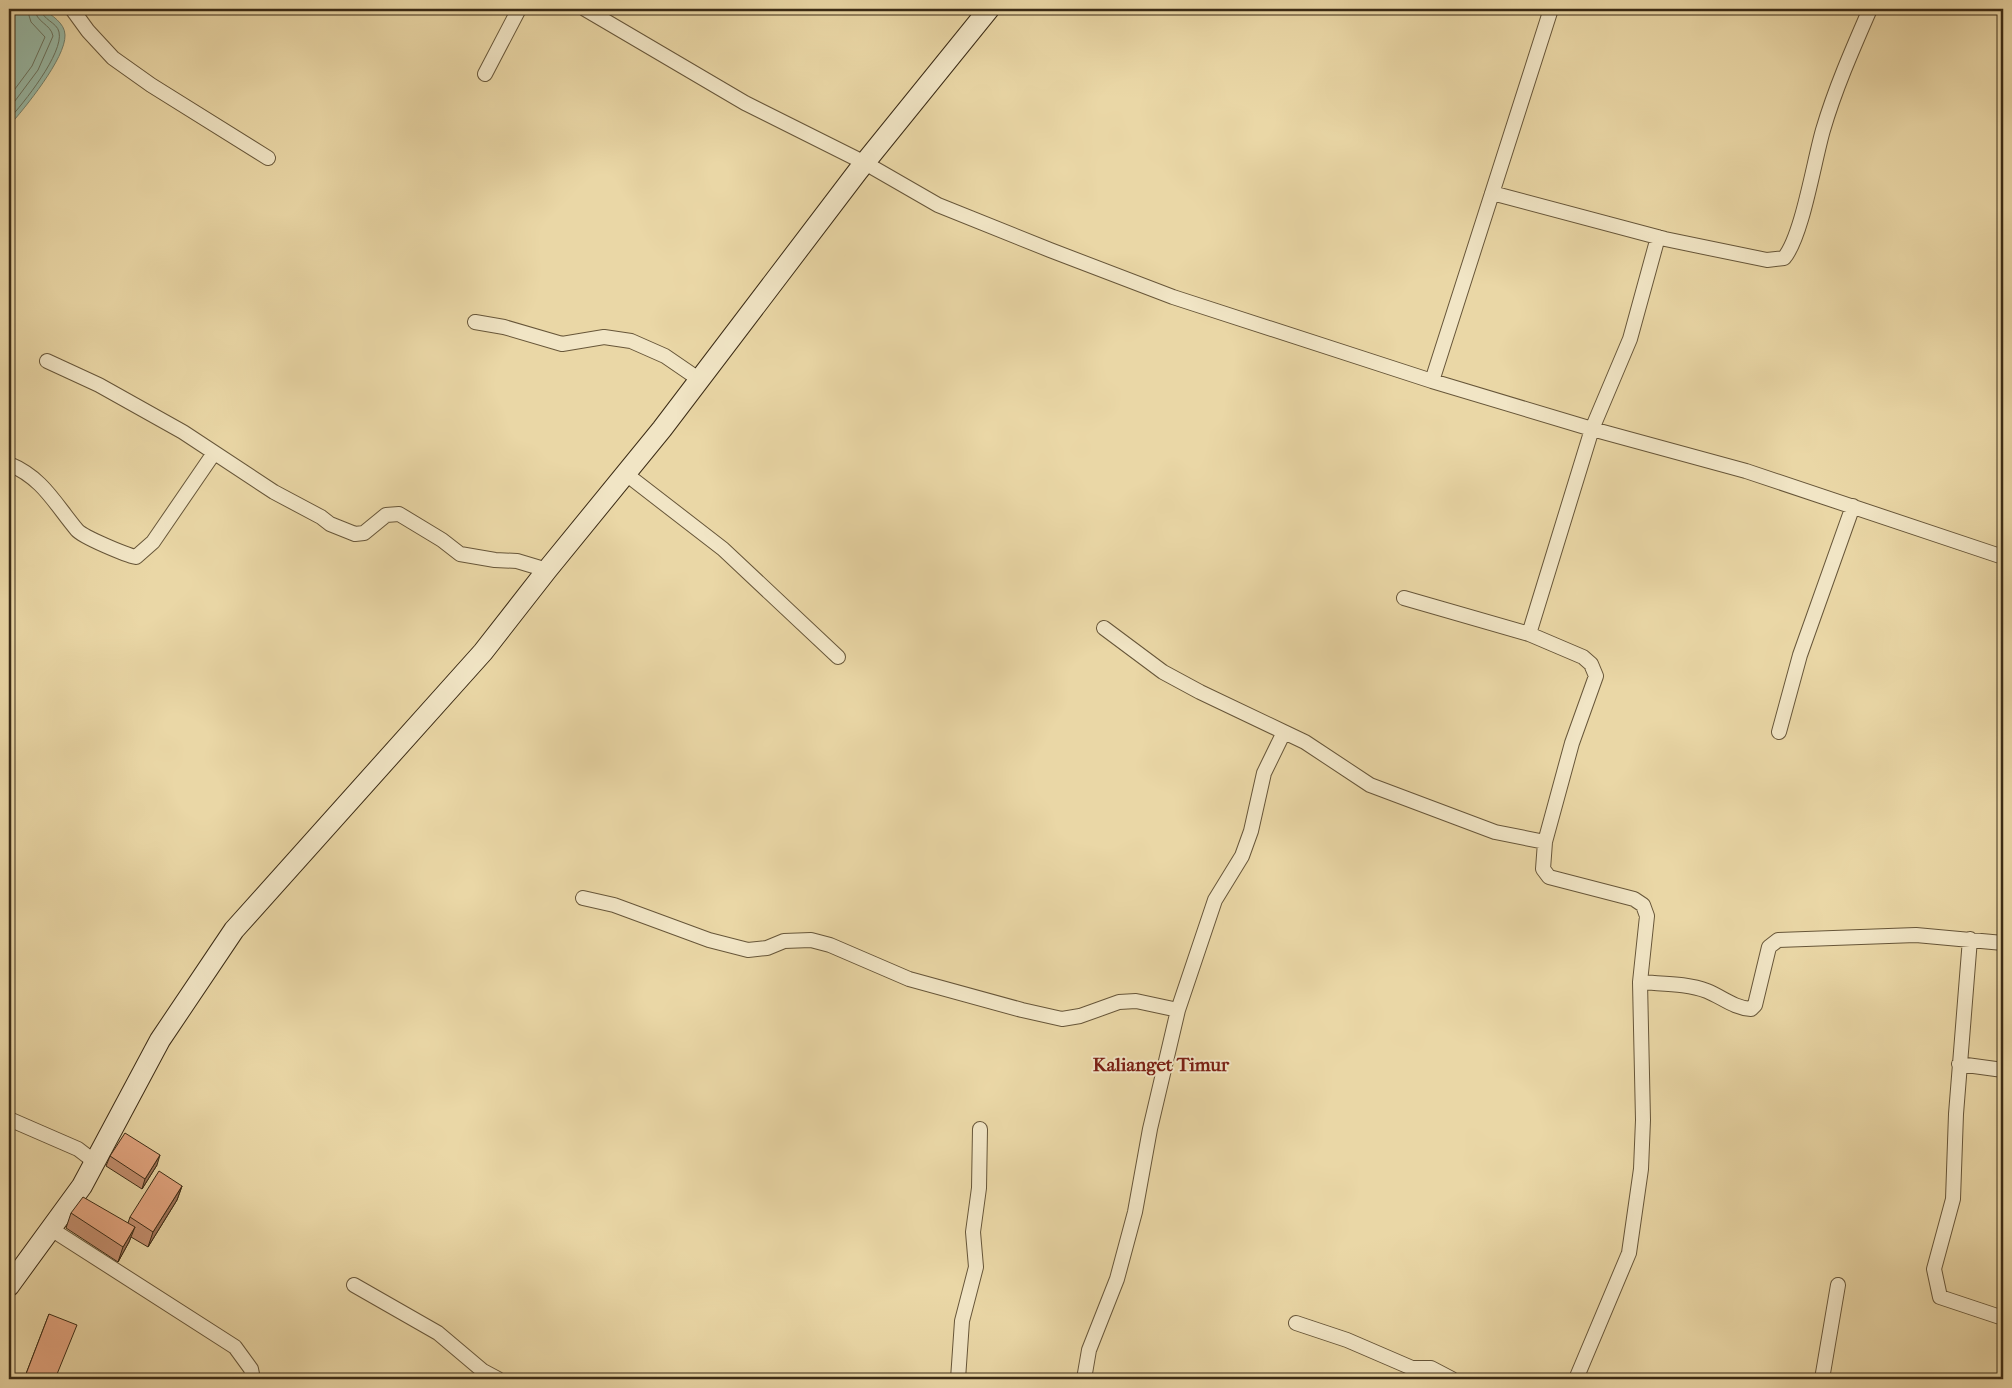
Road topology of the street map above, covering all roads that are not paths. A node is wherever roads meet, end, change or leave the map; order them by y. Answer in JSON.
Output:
{"nodes":[{"id":1,"x":72,"y":9,"type":"edge"},
{"id":2,"x":519,"y":9,"type":"edge"},
{"id":3,"x":586,"y":9,"type":"edge"},
{"id":4,"x":989,"y":9,"type":"edge"},
{"id":5,"x":1551,"y":9,"type":"edge"},
{"id":6,"x":1870,"y":9,"type":"edge"},
{"id":7,"x":485,"y":74,"type":"dead end"},
{"id":8,"x":268,"y":158,"type":"dead end"},
{"id":9,"x":865,"y":163,"type":"junction"},
{"id":10,"x":1492,"y":193,"type":"junction"},
{"id":11,"x":1658,"y":236,"type":"junction"},
{"id":12,"x":475,"y":322,"type":"dead end"},
{"id":13,"x":47,"y":361,"type":"dead end"},
{"id":14,"x":700,"y":380,"type":"junction"},
{"id":15,"x":1432,"y":381,"type":"junction"},
{"id":16,"x":1592,"y":429,"type":"junction"},
{"id":17,"x":214,"y":453,"type":"junction"},
{"id":18,"x":9,"y":464,"type":"edge"},
{"id":19,"x":626,"y":474,"type":"junction"},
{"id":20,"x":1853,"y":506,"type":"junction"},
{"id":21,"x":2003,"y":557,"type":"edge"},
{"id":22,"x":547,"y":570,"type":"junction"},
{"id":23,"x":1404,"y":598,"type":"dead end"},
{"id":24,"x":1104,"y":628,"type":"dead end"},
{"id":25,"x":1529,"y":634,"type":"junction"},
{"id":26,"x":838,"y":657,"type":"dead end"},
{"id":27,"x":1284,"y":732,"type":"junction"},
{"id":28,"x":1779,"y":732,"type":"dead end"},
{"id":29,"x":1545,"y":842,"type":"junction"},
{"id":30,"x":583,"y":898,"type":"dead end"},
{"id":31,"x":1970,"y":939,"type":"junction"},
{"id":32,"x":2003,"y":943,"type":"edge"},
{"id":33,"x":1640,"y":982,"type":"junction"},
{"id":34,"x":1178,"y":1010,"type":"junction"},
{"id":35,"x":1960,"y":1064,"type":"junction"},
{"id":36,"x":2003,"y":1070,"type":"edge"},
{"id":37,"x":9,"y":1119,"type":"edge"},
{"id":38,"x":980,"y":1129,"type":"dead end"},
{"id":39,"x":95,"y":1162,"type":"junction"},
{"id":40,"x":50,"y":1229,"type":"junction"},
{"id":41,"x":354,"y":1285,"type":"dead end"},
{"id":42,"x":9,"y":1286,"type":"edge"},
{"id":43,"x":1838,"y":1286,"type":"dead end"},
{"id":44,"x":2003,"y":1318,"type":"edge"},
{"id":45,"x":1296,"y":1323,"type":"dead end"},
{"id":46,"x":253,"y":1379,"type":"edge"},
{"id":47,"x":498,"y":1379,"type":"edge"},
{"id":48,"x":958,"y":1379,"type":"edge"},
{"id":49,"x":1084,"y":1379,"type":"edge"},
{"id":50,"x":1452,"y":1379,"type":"edge"},
{"id":51,"x":1576,"y":1379,"type":"edge"},
{"id":52,"x":1822,"y":1379,"type":"edge"}],
"edges":[{"from":1,"to":8,"type":"street"},
{"from":2,"to":7,"type":"street"},
{"from":3,"to":9,"type":"street"},
{"from":4,"to":9,"type":"main road"},
{"from":5,"to":10,"type":"street"},
{"from":6,"to":11,"type":"street"},
{"from":9,"to":14,"type":"main road"},
{"from":9,"to":15,"type":"street"},
{"from":10,"to":11,"type":"street"},
{"from":10,"to":15,"type":"street"},
{"from":11,"to":16,"type":"street"},
{"from":12,"to":14,"type":"street"},
{"from":13,"to":17,"type":"street"},
{"from":14,"to":19,"type":"main road"},
{"from":15,"to":16,"type":"street"},
{"from":16,"to":20,"type":"street"},
{"from":16,"to":25,"type":"street"},
{"from":17,"to":18,"type":"street"},
{"from":17,"to":22,"type":"street"},
{"from":19,"to":22,"type":"main road"},
{"from":19,"to":26,"type":"street"},
{"from":20,"to":21,"type":"street"},
{"from":20,"to":28,"type":"street"},
{"from":22,"to":39,"type":"main road"},
{"from":23,"to":25,"type":"street"},
{"from":24,"to":27,"type":"street"},
{"from":25,"to":29,"type":"street"},
{"from":27,"to":29,"type":"street"},
{"from":27,"to":34,"type":"street"},
{"from":29,"to":33,"type":"street"},
{"from":30,"to":34,"type":"street"},
{"from":31,"to":32,"type":"street"},
{"from":31,"to":33,"type":"street"},
{"from":31,"to":35,"type":"street"},
{"from":33,"to":51,"type":"street"},
{"from":34,"to":49,"type":"street"},
{"from":35,"to":36,"type":"street"},
{"from":35,"to":44,"type":"street"},
{"from":37,"to":39,"type":"street"},
{"from":38,"to":48,"type":"street"},
{"from":39,"to":40,"type":"main road"},
{"from":40,"to":42,"type":"main road"},
{"from":40,"to":46,"type":"street"},
{"from":41,"to":47,"type":"street"},
{"from":43,"to":52,"type":"street"},
{"from":45,"to":50,"type":"street"}]}
